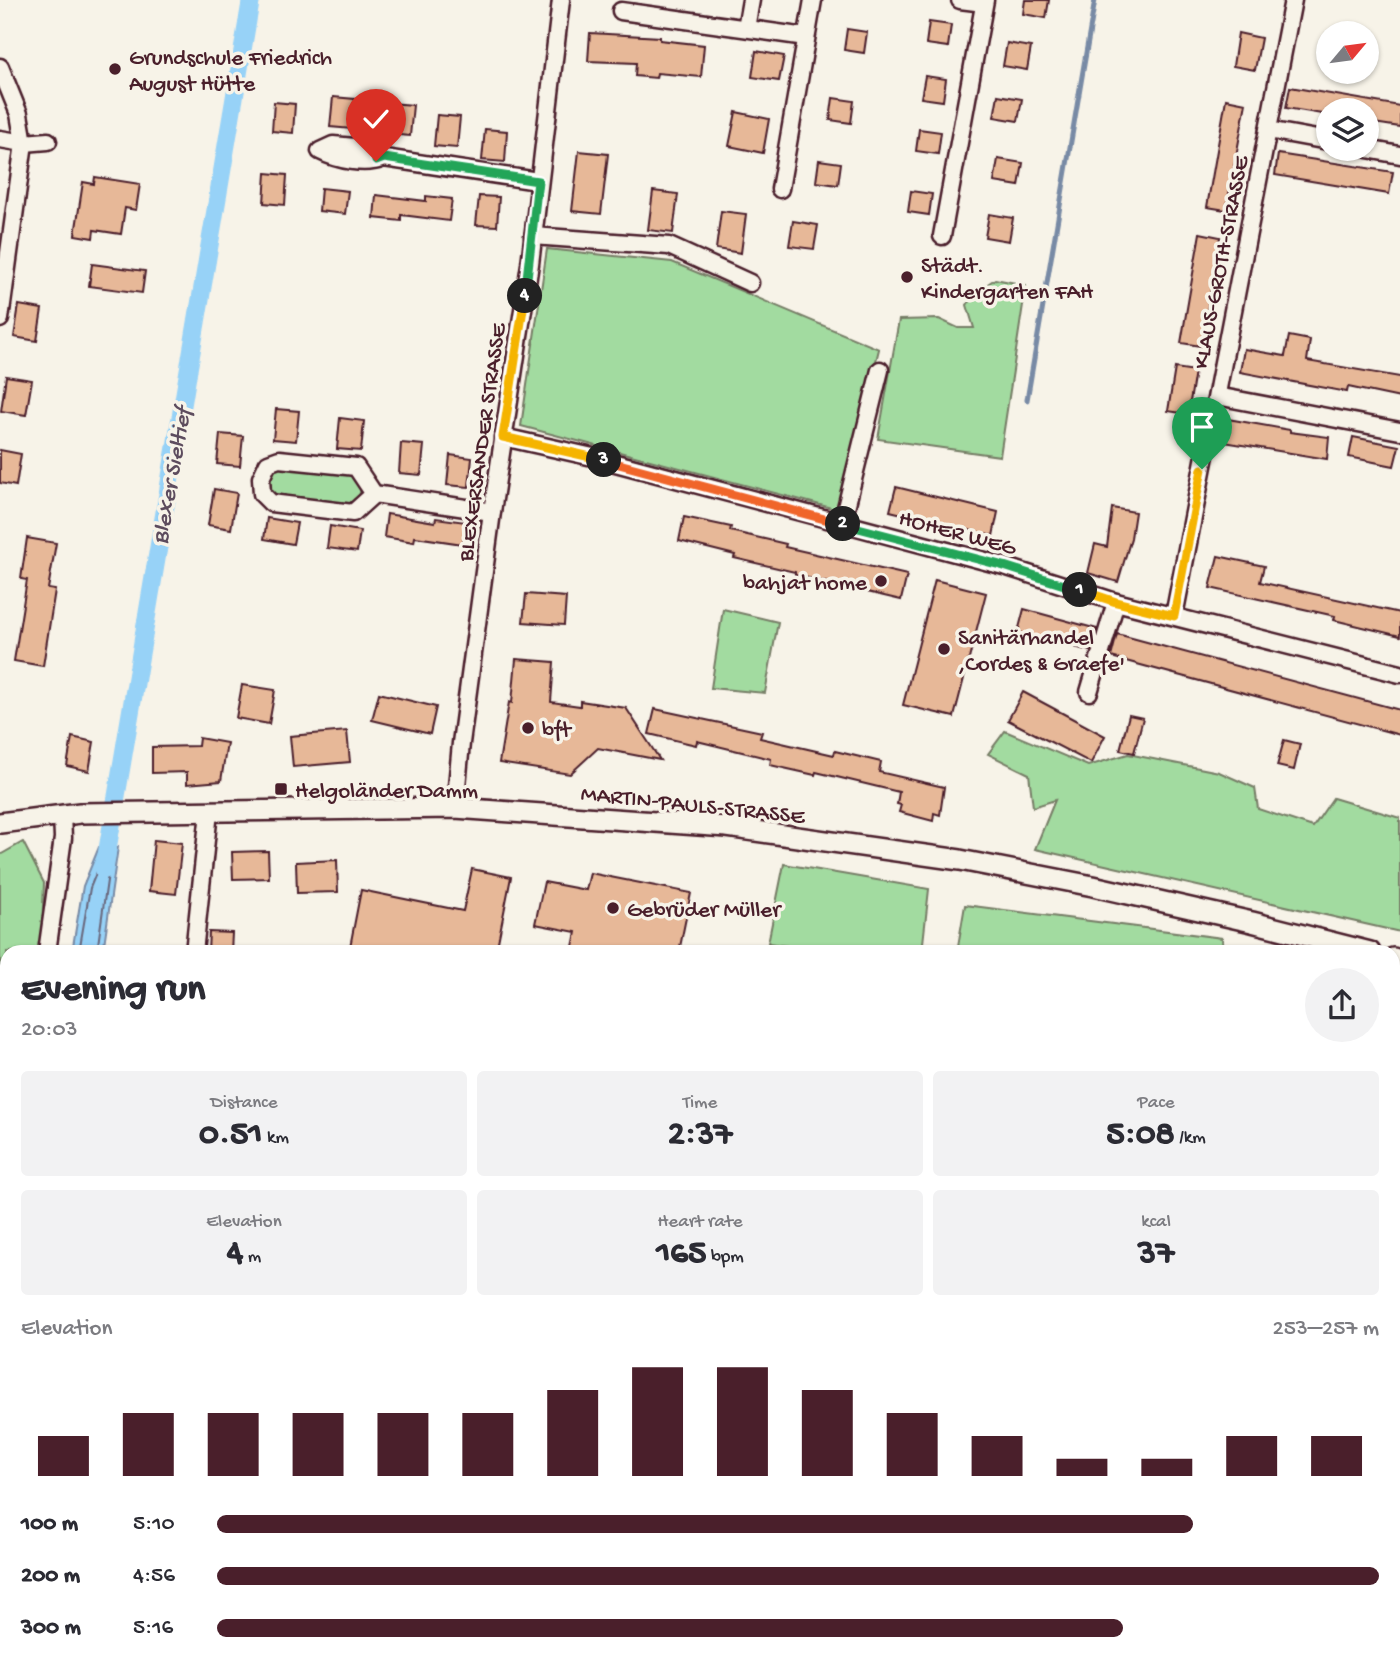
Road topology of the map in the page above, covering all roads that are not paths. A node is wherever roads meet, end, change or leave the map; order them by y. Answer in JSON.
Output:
{"nodes":[{"id":1,"x":561,"y":0,"type":"edge"},
{"id":2,"x":751,"y":0,"type":"edge"},
{"id":3,"x":813,"y":0,"type":"edge"},
{"id":4,"x":960,"y":0,"type":"edge"},
{"id":5,"x":1293,"y":0,"type":"edge"},
{"id":6,"x":984,"y":1,"type":"edge"},
{"id":7,"x":621,"y":11,"type":"dead end"},
{"id":8,"x":746,"y":28,"type":"junction"},
{"id":9,"x":806,"y":37,"type":"junction"},
{"id":10,"x":0,"y":67,"type":"edge"},
{"id":11,"x":1268,"y":130,"type":"junction"},
{"id":12,"x":0,"y":139,"type":"edge"},
{"id":13,"x":1316,"y":139,"type":"edge"},
{"id":14,"x":48,"y":141,"type":"dead end"},
{"id":15,"x":24,"y":143,"type":"junction"},
{"id":16,"x":1379,"y":151,"type":"edge"},
{"id":17,"x":1400,"y":155,"type":"edge"},
{"id":18,"x":384,"y":158,"type":"dead end"},
{"id":19,"x":538,"y":181,"type":"junction"},
{"id":20,"x":780,"y":189,"type":"dead end"},
{"id":21,"x":533,"y":236,"type":"junction"},
{"id":22,"x":942,"y":236,"type":"dead end"},
{"id":23,"x":750,"y":283,"type":"dead end"},
{"id":24,"x":0,"y":319,"type":"edge"},
{"id":25,"x":880,"y":370,"type":"dead end"},
{"id":26,"x":1217,"y":396,"type":"junction"},
{"id":27,"x":1400,"y":431,"type":"edge"},
{"id":28,"x":503,"y":437,"type":"junction"},
{"id":29,"x":374,"y":494,"type":"junction"},
{"id":30,"x":492,"y":512,"type":"junction"},
{"id":31,"x":842,"y":524,"type":"junction"},
{"id":32,"x":1116,"y":602,"type":"junction"},
{"id":33,"x":1174,"y":616,"type":"junction"},
{"id":34,"x":1400,"y":674,"type":"edge"},
{"id":35,"x":1089,"y":692,"type":"dead end"},
{"id":36,"x":456,"y":808,"type":"junction"},
{"id":37,"x":209,"y":812,"type":"junction"},
{"id":38,"x":71,"y":813,"type":"junction"},
{"id":39,"x":0,"y":823,"type":"edge"},
{"id":40,"x":48,"y":945,"type":"edge"},
{"id":41,"x":195,"y":945,"type":"edge"},
{"id":42,"x":1341,"y":945,"type":"edge"}],
"edges":[{"from":1,"to":19,"type":"street","name":"BLEXERSANDER STRASSE"},
{"from":2,"to":8,"type":"street"},
{"from":3,"to":9,"type":"street"},
{"from":4,"to":6,"type":"street"},
{"from":5,"to":11,"type":"street","name":"KLAUS-GROTH-STRASSE"},
{"from":6,"to":22,"type":"street"},
{"from":7,"to":8,"type":"street"},
{"from":8,"to":9,"type":"street"},
{"from":9,"to":20,"type":"street"},
{"from":10,"to":15,"type":"street"},
{"from":11,"to":13,"type":"street"},
{"from":11,"to":26,"type":"street","name":"KLAUS-GROTH-STRASSE"},
{"from":12,"to":15,"type":"street"},
{"from":14,"to":15,"type":"street"},
{"from":15,"to":24,"type":"street"},
{"from":16,"to":17,"type":"street"},
{"from":18,"to":19,"type":"street"},
{"from":19,"to":21,"type":"street","name":"BLEXERSANDER STRASSE"},
{"from":21,"to":23,"type":"street"},
{"from":21,"to":28,"type":"street","name":"BLEXERSANDER STRASSE"},
{"from":25,"to":31,"type":"street"},
{"from":26,"to":27,"type":"street"},
{"from":26,"to":33,"type":"street","name":"KLAUS-GROTH-STRASSE"},
{"from":28,"to":30,"type":"street","name":"BLEXERSANDER STRASSE"},
{"from":28,"to":31,"type":"street","name":"HOHER WEG"},
{"from":29,"to":29,"type":"street"},
{"from":29,"to":30,"type":"street"},
{"from":30,"to":36,"type":"street","name":"BLEXERSANDER STRASSE"},
{"from":31,"to":32,"type":"street","name":"HOHER WEG"},
{"from":32,"to":33,"type":"street","name":"HOHER WEG"},
{"from":32,"to":35,"type":"street"},
{"from":33,"to":34,"type":"street","name":"HOHER WEG"},
{"from":36,"to":37,"type":"street","name":"MARTIN-PAULS-STRASSE"},
{"from":36,"to":42,"type":"street","name":"MARTIN-PAULS-STRASSE"},
{"from":37,"to":38,"type":"street","name":"MARTIN-PAULS-STRASSE"},
{"from":37,"to":41,"type":"street"},
{"from":38,"to":39,"type":"street","name":"MARTIN-PAULS-STRASSE"},
{"from":38,"to":40,"type":"street"}]}
